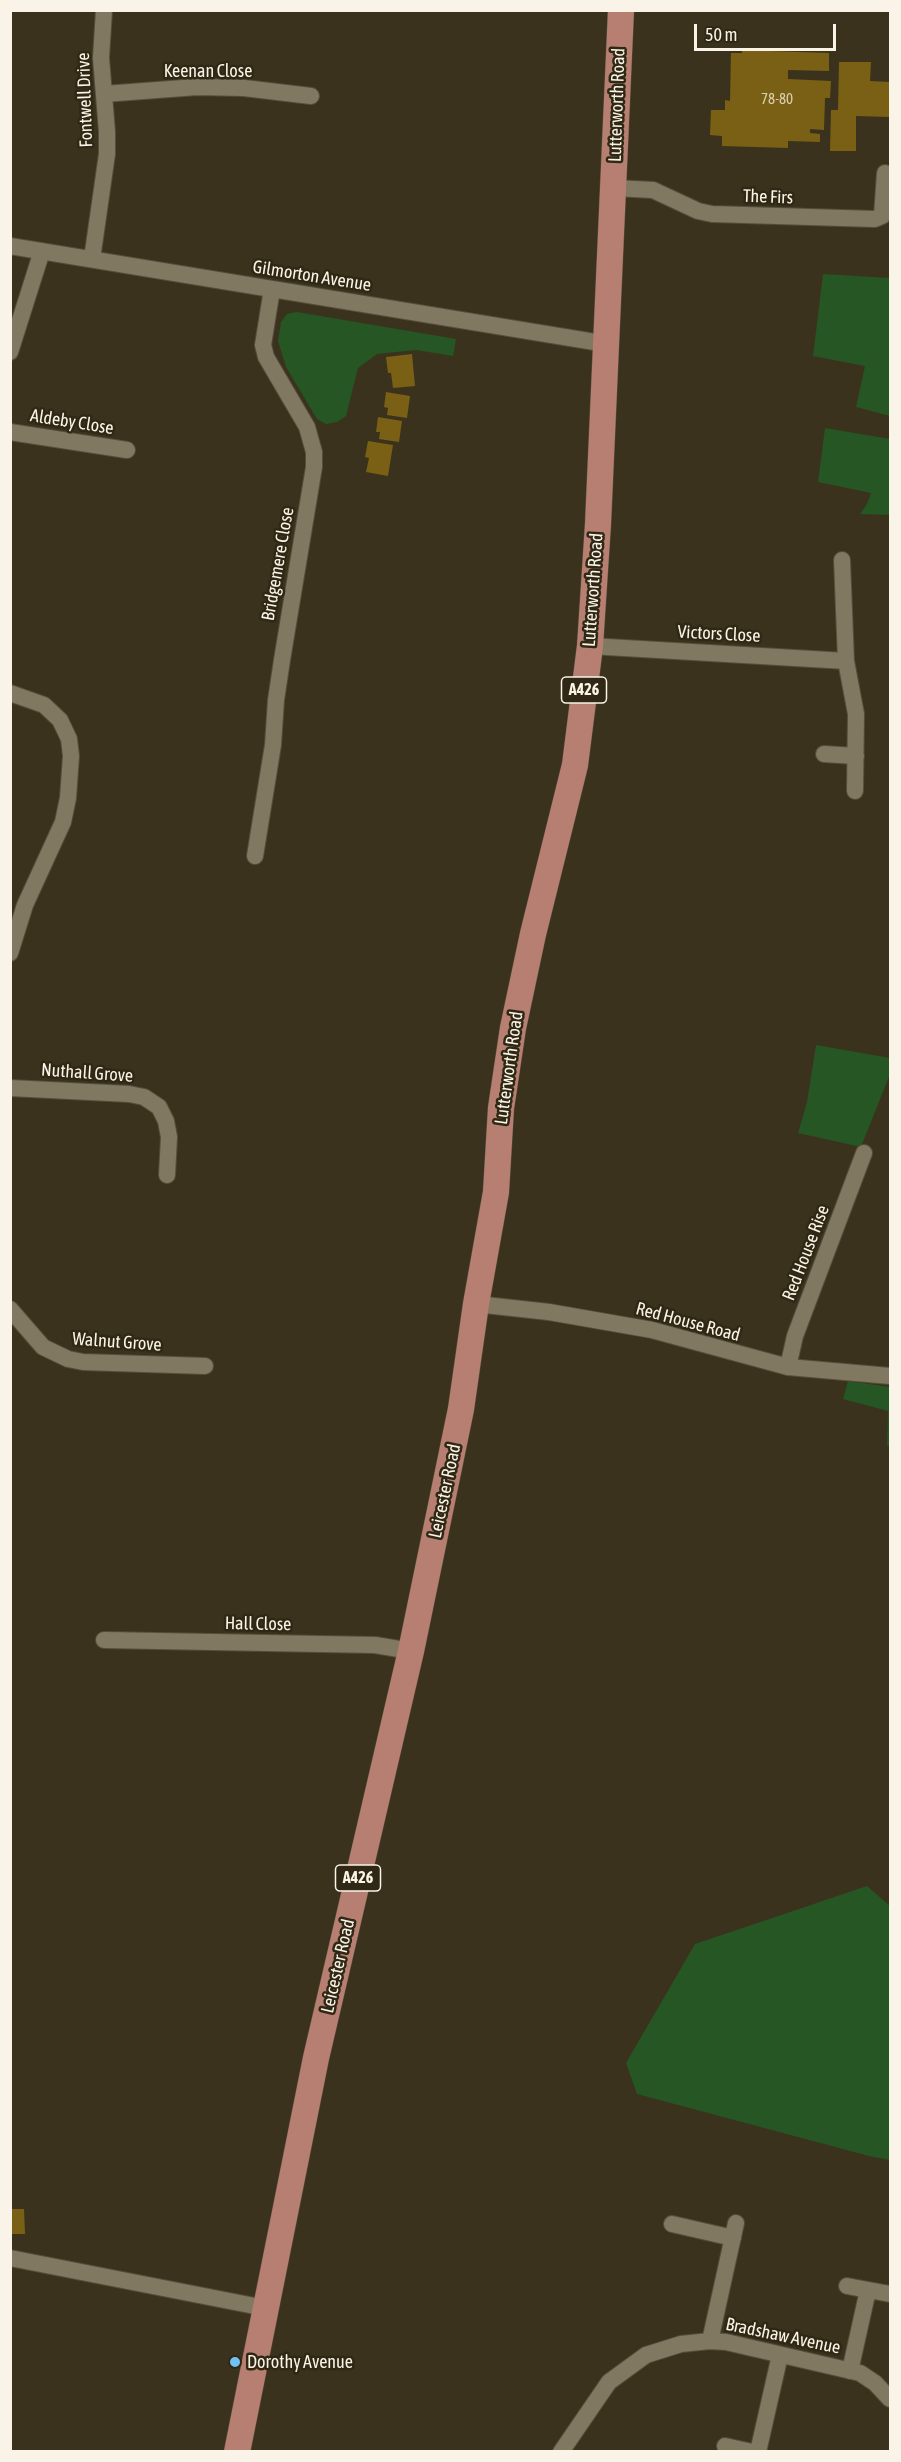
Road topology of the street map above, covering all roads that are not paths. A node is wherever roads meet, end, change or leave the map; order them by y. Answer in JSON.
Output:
{"nodes":[{"id":1,"x":104,"y":10,"type":"edge"},
{"id":2,"x":621,"y":10,"type":"edge"},
{"id":3,"x":104,"y":94,"type":"junction"},
{"id":4,"x":311,"y":96,"type":"dead end"},
{"id":5,"x":885,"y":173,"type":"dead end"},
{"id":6,"x":614,"y":188,"type":"junction"},
{"id":7,"x":10,"y":246,"type":"edge"},
{"id":8,"x":42,"y":251,"type":"junction"},
{"id":9,"x":92,"y":259,"type":"junction"},
{"id":10,"x":272,"y":289,"type":"junction"},
{"id":11,"x":607,"y":344,"type":"junction"},
{"id":12,"x":10,"y":352,"type":"edge"},
{"id":13,"x":10,"y":432,"type":"edge"},
{"id":14,"x":127,"y":450,"type":"dead end"},
{"id":15,"x":842,"y":561,"type":"dead end"},
{"id":16,"x":590,"y":646,"type":"junction"},
{"id":17,"x":846,"y":661,"type":"junction"},
{"id":18,"x":10,"y":693,"type":"edge"},
{"id":19,"x":824,"y":754,"type":"dead end"},
{"id":20,"x":856,"y":756,"type":"junction"},
{"id":21,"x":855,"y":791,"type":"dead end"},
{"id":22,"x":255,"y":856,"type":"dead end"},
{"id":23,"x":10,"y":953,"type":"edge"},
{"id":24,"x":10,"y":1088,"type":"edge"},
{"id":25,"x":864,"y":1153,"type":"dead end"},
{"id":26,"x":167,"y":1175,"type":"dead end"},
{"id":27,"x":476,"y":1304,"type":"junction"},
{"id":28,"x":10,"y":1309,"type":"edge"},
{"id":29,"x":205,"y":1366,"type":"dead end"},
{"id":30,"x":788,"y":1367,"type":"junction"},
{"id":31,"x":891,"y":1376,"type":"edge"},
{"id":32,"x":104,"y":1640,"type":"dead end"},
{"id":33,"x":411,"y":1651,"type":"junction"},
{"id":34,"x":672,"y":2224,"type":"dead end"},
{"id":35,"x":10,"y":2258,"type":"edge"},
{"id":36,"x":847,"y":2286,"type":"dead end"},
{"id":37,"x":868,"y":2290,"type":"junction"},
{"id":38,"x":891,"y":2294,"type":"edge"},
{"id":39,"x":266,"y":2308,"type":"junction"},
{"id":40,"x":710,"y":2341,"type":"junction"},
{"id":41,"x":780,"y":2355,"type":"junction"},
{"id":42,"x":850,"y":2371,"type":"junction"},
{"id":43,"x":891,"y":2399,"type":"edge"},
{"id":44,"x":725,"y":2446,"type":"dead end"},
{"id":45,"x":237,"y":2451,"type":"edge"},
{"id":46,"x":561,"y":2451,"type":"edge"},
{"id":47,"x":752,"y":2451,"type":"edge"},
{"id":48,"x":758,"y":2451,"type":"edge"}],
"edges":[{"from":1,"to":3,"type":"street","name":"Fontwell Drive"},
{"from":2,"to":6,"type":"main road","name":"Lutterworth Road","number":"A426"},
{"from":3,"to":4,"type":"street","name":"Keenan Close"},
{"from":3,"to":9,"type":"street","name":"Fontwell Drive"},
{"from":5,"to":6,"type":"street","name":"The Firs"},
{"from":6,"to":11,"type":"main road","name":"Lutterworth Road","number":"A426"},
{"from":7,"to":8,"type":"street","name":"Gilmorton Avenue"},
{"from":8,"to":9,"type":"street","name":"Gilmorton Avenue"},
{"from":8,"to":12,"type":"street"},
{"from":9,"to":10,"type":"street","name":"Gilmorton Avenue"},
{"from":10,"to":11,"type":"street","name":"Gilmorton Avenue"},
{"from":10,"to":22,"type":"street","name":"Bridgemere Close"},
{"from":11,"to":16,"type":"main road","name":"Lutterworth Road","number":"A426"},
{"from":13,"to":14,"type":"street","name":"Aldeby Close"},
{"from":15,"to":17,"type":"street"},
{"from":16,"to":17,"type":"street","name":"Victors Close"},
{"from":16,"to":27,"type":"main road","name":"Lutterworth Road","number":"A426"},
{"from":17,"to":20,"type":"street"},
{"from":18,"to":23,"type":"street"},
{"from":19,"to":20,"type":"street"},
{"from":20,"to":21,"type":"street"},
{"from":24,"to":26,"type":"street","name":"Nuthall Grove"},
{"from":25,"to":30,"type":"street","name":"Red House Rise"},
{"from":27,"to":30,"type":"street","name":"Red House Road"},
{"from":27,"to":33,"type":"main road","name":"Leicester Road","number":"A426"},
{"from":28,"to":29,"type":"street","name":"Walnut Grove"},
{"from":30,"to":31,"type":"street","name":"Red House Road"},
{"from":32,"to":33,"type":"street","name":"Hall Close"},
{"from":33,"to":39,"type":"main road","name":"Leicester Road","number":"A426"},
{"from":34,"to":40,"type":"street"},
{"from":35,"to":39,"type":"street"},
{"from":36,"to":37,"type":"street"},
{"from":37,"to":38,"type":"street"},
{"from":37,"to":42,"type":"street"},
{"from":39,"to":45,"type":"main road","name":"Leicester Road","number":"A426"},
{"from":40,"to":41,"type":"street","name":"Bradshaw Avenue"},
{"from":40,"to":46,"type":"street","name":"Bradshaw Avenue"},
{"from":41,"to":42,"type":"street","name":"Bradshaw Avenue"},
{"from":41,"to":48,"type":"street"},
{"from":42,"to":43,"type":"street","name":"Bradshaw Avenue"},
{"from":44,"to":47,"type":"street"}]}
